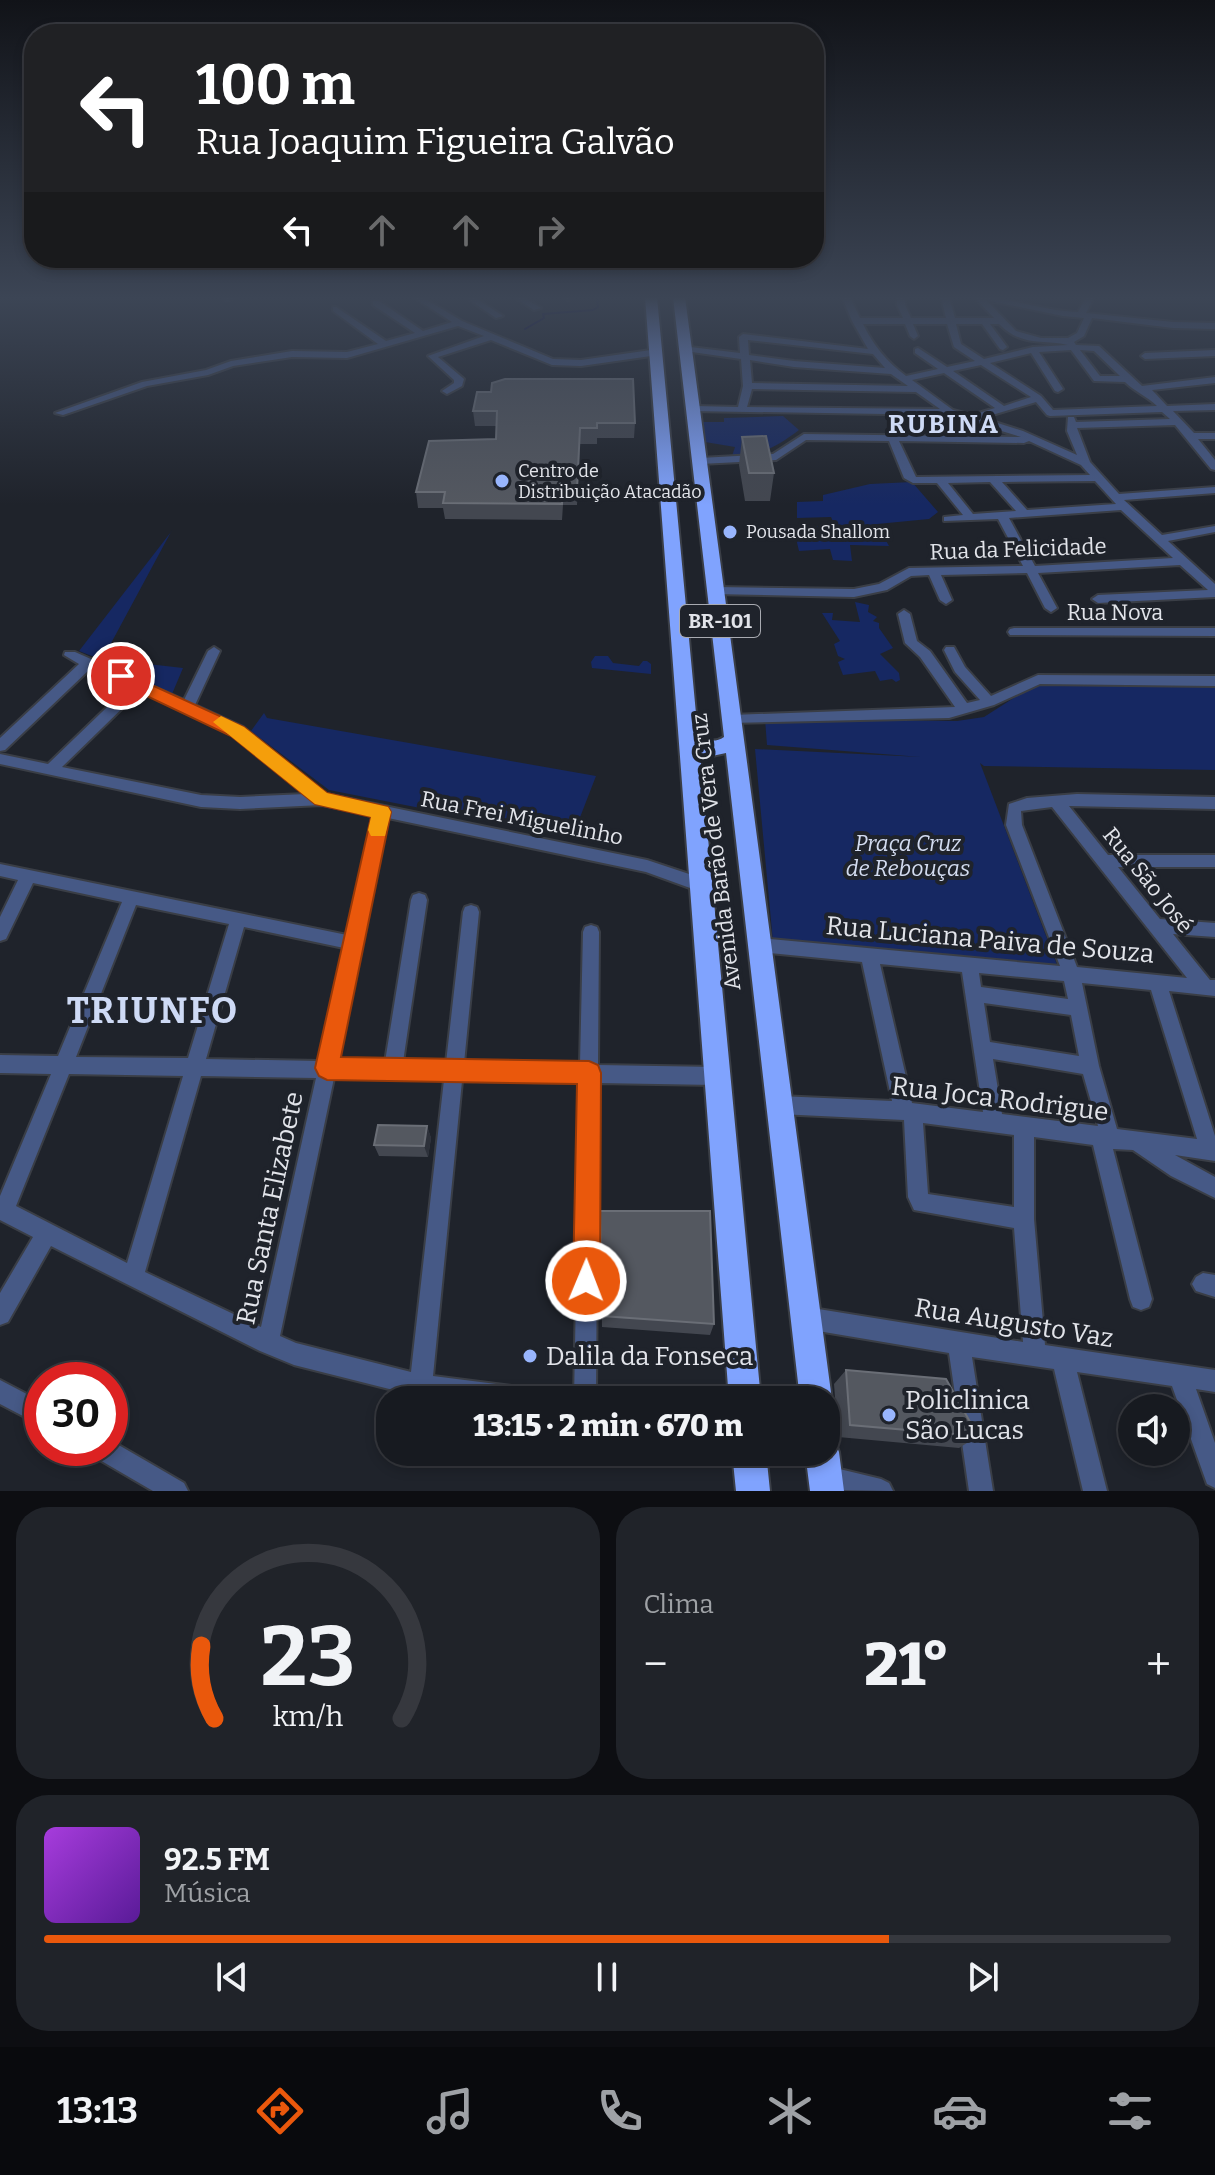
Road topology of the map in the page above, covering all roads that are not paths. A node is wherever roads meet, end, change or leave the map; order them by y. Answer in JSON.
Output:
{"nodes":[{"id":1,"x":223,"y":367,"type":"edge"},
{"id":2,"x":444,"y":367,"type":"edge"},
{"id":3,"x":659,"y":367,"type":"edge"},
{"id":4,"x":688,"y":367,"type":"edge"},
{"id":5,"x":745,"y":367,"type":"edge"},
{"id":6,"x":795,"y":367,"type":"edge"},
{"id":7,"x":840,"y":367,"type":"edge"},
{"id":8,"x":889,"y":367,"type":"edge"},
{"id":9,"x":939,"y":367,"type":"edge"},
{"id":10,"x":961,"y":367,"type":"edge"},
{"id":11,"x":990,"y":367,"type":"edge"},
{"id":12,"x":1044,"y":367,"type":"edge"},
{"id":13,"x":1088,"y":367,"type":"edge"},
{"id":14,"x":1115,"y":367,"type":"edge"},
{"id":15,"x":893,"y":371,"type":"junction"},
{"id":16,"x":945,"y":371,"type":"junction"},
{"id":17,"x":906,"y":379,"type":"junction"},
{"id":18,"x":1128,"y":379,"type":"junction"},
{"id":19,"x":1215,"y":380,"type":"edge"},
{"id":20,"x":748,"y":386,"type":"junction"},
{"id":21,"x":801,"y":387,"type":"junction"},
{"id":22,"x":920,"y":389,"type":"junction"},
{"id":23,"x":1058,"y":389,"type":"dead end"},
{"id":24,"x":447,"y":391,"type":"dead end"},
{"id":25,"x":1148,"y":393,"type":"junction"},
{"id":26,"x":1038,"y":398,"type":"junction"},
{"id":27,"x":661,"y":403,"type":"junction"},
{"id":28,"x":694,"y":407,"type":"junction"},
{"id":29,"x":1215,"y":407,"type":"edge"},
{"id":30,"x":742,"y":408,"type":"junction"},
{"id":31,"x":1001,"y":408,"type":"junction"},
{"id":32,"x":1164,"y":408,"type":"junction"},
{"id":33,"x":808,"y":409,"type":"junction"},
{"id":34,"x":950,"y":412,"type":"junction"},
{"id":35,"x":1065,"y":412,"type":"junction"},
{"id":36,"x":60,"y":413,"type":"dead end"},
{"id":37,"x":969,"y":419,"type":"junction"},
{"id":38,"x":1176,"y":422,"type":"junction"},
{"id":39,"x":1073,"y":425,"type":"junction"},
{"id":40,"x":1191,"y":436,"type":"junction"},
{"id":41,"x":1215,"y":436,"type":"edge"},
{"id":42,"x":893,"y":438,"type":"junction"},
{"id":43,"x":1036,"y":440,"type":"junction"},
{"id":44,"x":700,"y":461,"type":"junction"},
{"id":45,"x":1085,"y":463,"type":"junction"},
{"id":46,"x":1215,"y":467,"type":"edge"},
{"id":47,"x":1097,"y":478,"type":"junction"},
{"id":48,"x":994,"y":480,"type":"junction"},
{"id":49,"x":941,"y":481,"type":"junction"},
{"id":50,"x":1215,"y":490,"type":"edge"},
{"id":51,"x":1120,"y":503,"type":"junction"},
{"id":52,"x":1025,"y":515,"type":"junction"},
{"id":53,"x":1003,"y":517,"type":"junction"},
{"id":54,"x":971,"y":518,"type":"junction"},
{"id":55,"x":948,"y":519,"type":"dead end"},
{"id":56,"x":1215,"y":529,"type":"edge"},
{"id":57,"x":1159,"y":539,"type":"junction"},
{"id":58,"x":1182,"y":561,"type":"junction"},
{"id":59,"x":1031,"y":570,"type":"junction"},
{"id":60,"x":933,"y":571,"type":"junction"},
{"id":61,"x":716,"y":591,"type":"junction"},
{"id":62,"x":1215,"y":592,"type":"edge"},
{"id":63,"x":1098,"y":599,"type":"dead end"},
{"id":64,"x":946,"y":600,"type":"dead end"},
{"id":65,"x":1051,"y":608,"type":"dead end"},
{"id":66,"x":904,"y":614,"type":"dead end"},
{"id":67,"x":1014,"y":632,"type":"dead end"},
{"id":68,"x":1215,"y":632,"type":"edge"},
{"id":69,"x":950,"y":650,"type":"dead end"},
{"id":70,"x":214,"y":651,"type":"dead end"},
{"id":71,"x":70,"y":655,"type":"dead end"},
{"id":72,"x":88,"y":663,"type":"junction"},
{"id":73,"x":1215,"y":681,"type":"edge"},
{"id":74,"x":139,"y":684,"type":"junction"},
{"id":75,"x":989,"y":702,"type":"junction"},
{"id":76,"x":188,"y":706,"type":"junction"},
{"id":77,"x":964,"y":710,"type":"junction"},
{"id":78,"x":734,"y":729,"type":"junction"},
{"id":79,"x":689,"y":739,"type":"junction"},
{"id":80,"x":0,"y":755,"type":"edge"},
{"id":81,"x":49,"y":771,"type":"junction"},
{"id":82,"x":322,"y":799,"type":"junction"},
{"id":83,"x":1056,"y":801,"type":"junction"},
{"id":84,"x":1215,"y":803,"type":"edge"},
{"id":85,"x":382,"y":812,"type":"junction"},
{"id":86,"x":1105,"y":861,"type":"junction"},
{"id":87,"x":1215,"y":861,"type":"edge"},
{"id":88,"x":0,"y":870,"type":"edge"},
{"id":89,"x":29,"y":875,"type":"junction"},
{"id":90,"x":701,"y":885,"type":"junction"},
{"id":91,"x":132,"y":896,"type":"junction"},
{"id":92,"x":419,"y":900,"type":"dead end"},
{"id":93,"x":471,"y":912,"type":"dead end"},
{"id":94,"x":238,"y":920,"type":"junction"},
{"id":95,"x":1158,"y":926,"type":"junction"},
{"id":96,"x":1215,"y":930,"type":"edge"},
{"id":97,"x":591,"y":932,"type":"dead end"},
{"id":98,"x":0,"y":934,"type":"edge"},
{"id":99,"x":353,"y":943,"type":"junction"},
{"id":100,"x":759,"y":945,"type":"junction"},
{"id":101,"x":869,"y":954,"type":"junction"},
{"id":102,"x":969,"y":964,"type":"junction"},
{"id":103,"x":1071,"y":973,"type":"junction"},
{"id":104,"x":1157,"y":982,"type":"junction"},
{"id":105,"x":1210,"y":987,"type":"edge"},
{"id":106,"x":973,"y":994,"type":"junction"},
{"id":107,"x":1077,"y":1008,"type":"junction"},
{"id":108,"x":982,"y":1049,"type":"junction"},
{"id":109,"x":0,"y":1064,"type":"edge"},
{"id":110,"x":65,"y":1066,"type":"junction"},
{"id":111,"x":1090,"y":1066,"type":"junction"},
{"id":112,"x":195,"y":1068,"type":"junction"},
{"id":113,"x":327,"y":1068,"type":"junction"},
{"id":114,"x":393,"y":1070,"type":"junction"},
{"id":115,"x":454,"y":1070,"type":"junction"},
{"id":116,"x":589,"y":1073,"type":"junction"},
{"id":117,"x":716,"y":1076,"type":"junction"},
{"id":118,"x":779,"y":1105,"type":"junction"},
{"id":119,"x":908,"y":1112,"type":"junction"},
{"id":120,"x":994,"y":1123,"type":"junction"},
{"id":121,"x":1024,"y":1127,"type":"junction"},
{"id":122,"x":1106,"y":1139,"type":"junction"},
{"id":123,"x":1137,"y":1143,"type":"junction"},
{"id":124,"x":1213,"y":1151,"type":"edge"},
{"id":125,"x":1215,"y":1188,"type":"edge"},
{"id":126,"x":2,"y":1210,"type":"edge"},
{"id":127,"x":1024,"y":1219,"type":"junction"},
{"id":128,"x":47,"y":1233,"type":"junction"},
{"id":129,"x":133,"y":1277,"type":"junction"},
{"id":130,"x":1141,"y":1299,"type":"dead end"},
{"id":131,"x":0,"y":1314,"type":"edge"},
{"id":132,"x":806,"y":1318,"type":"junction"},
{"id":133,"x":268,"y":1343,"type":"junction"},
{"id":134,"x":959,"y":1344,"type":"junction"},
{"id":135,"x":1035,"y":1356,"type":"junction"},
{"id":136,"x":1063,"y":1360,"type":"junction"},
{"id":137,"x":1180,"y":1376,"type":"junction"},
{"id":138,"x":1215,"y":1381,"type":"edge"},
{"id":139,"x":421,"y":1386,"type":"joint"},
{"id":140,"x":585,"y":1386,"type":"edge"},
{"id":141,"x":744,"y":1386,"type":"edge"},
{"id":142,"x":814,"y":1386,"type":"edge"},
{"id":143,"x":0,"y":1391,"type":"edge"},
{"id":144,"x":24,"y":1405,"type":"edge"},
{"id":145,"x":128,"y":1464,"type":"edge"},
{"id":146,"x":750,"y":1466,"type":"edge"},
{"id":147,"x":825,"y":1474,"type":"edge"},
{"id":148,"x":1215,"y":1476,"type":"edge"},
{"id":149,"x":175,"y":1491,"type":"edge"},
{"id":150,"x":753,"y":1491,"type":"edge"},
{"id":151,"x":881,"y":1491,"type":"edge"},
{"id":152,"x":981,"y":1491,"type":"edge"},
{"id":153,"x":1095,"y":1491,"type":"edge"}],
"edges":[{"from":1,"to":36,"type":"street"},
{"from":2,"to":24,"type":"street"},
{"from":3,"to":27,"type":"highway","name":"Avenida Barão de Vera Cruz","number":"BR-101"},
{"from":4,"to":28,"type":"highway","name":"Avenida Barão de Vera Cruz","number":"BR-101"},
{"from":5,"to":20,"type":"street"},
{"from":6,"to":21,"type":"street"},
{"from":7,"to":15,"type":"street"},
{"from":8,"to":15,"type":"street"},
{"from":9,"to":16,"type":"street"},
{"from":10,"to":16,"type":"street"},
{"from":11,"to":26,"type":"street"},
{"from":12,"to":23,"type":"street"},
{"from":13,"to":18,"type":"street"},
{"from":14,"to":18,"type":"street"},
{"from":15,"to":17,"type":"street"},
{"from":16,"to":17,"type":"street"},
{"from":16,"to":31,"type":"street"},
{"from":17,"to":22,"type":"street"},
{"from":18,"to":25,"type":"street"},
{"from":19,"to":25,"type":"street"},
{"from":20,"to":21,"type":"street"},
{"from":20,"to":30,"type":"street"},
{"from":21,"to":22,"type":"street"},
{"from":21,"to":33,"type":"street"},
{"from":22,"to":34,"type":"street"},
{"from":25,"to":32,"type":"street"},
{"from":26,"to":31,"type":"street"},
{"from":26,"to":35,"type":"street"},
{"from":27,"to":28,"type":"highway"},
{"from":27,"to":79,"type":"highway","name":"Avenida Barão de Vera Cruz","number":"BR-101"},
{"from":28,"to":30,"type":"street"},
{"from":28,"to":44,"type":"highway","name":"Avenida Barão de Vera Cruz","number":"BR-101"},
{"from":29,"to":32,"type":"street"},
{"from":30,"to":33,"type":"street"},
{"from":31,"to":37,"type":"street"},
{"from":32,"to":35,"type":"street"},
{"from":32,"to":38,"type":"street"},
{"from":33,"to":34,"type":"street"},
{"from":34,"to":37,"type":"street"},
{"from":35,"to":39,"type":"street"},
{"from":37,"to":43,"type":"street"},
{"from":38,"to":39,"type":"street"},
{"from":38,"to":40,"type":"street"},
{"from":39,"to":45,"type":"street"},
{"from":40,"to":41,"type":"street"},
{"from":40,"to":46,"type":"street"},
{"from":42,"to":43,"type":"street"},
{"from":42,"to":44,"type":"street"},
{"from":42,"to":49,"type":"street"},
{"from":43,"to":45,"type":"street"},
{"from":44,"to":61,"type":"highway","name":"Avenida Barão de Vera Cruz","number":"BR-101"},
{"from":45,"to":47,"type":"street"},
{"from":47,"to":48,"type":"street"},
{"from":47,"to":51,"type":"street"},
{"from":48,"to":49,"type":"street"},
{"from":48,"to":52,"type":"street"},
{"from":49,"to":54,"type":"street"},
{"from":50,"to":51,"type":"street"},
{"from":51,"to":52,"type":"street"},
{"from":51,"to":57,"type":"street"},
{"from":52,"to":53,"type":"street"},
{"from":53,"to":54,"type":"street"},
{"from":53,"to":59,"type":"street"},
{"from":54,"to":55,"type":"street"},
{"from":56,"to":57,"type":"street"},
{"from":57,"to":58,"type":"street"},
{"from":58,"to":59,"type":"street","name":"Rua da Felicidade"},
{"from":58,"to":62,"type":"street"},
{"from":59,"to":60,"type":"street","name":"Rua da Felicidade"},
{"from":59,"to":65,"type":"street"},
{"from":60,"to":61,"type":"street","name":"Rua da Felicidade"},
{"from":60,"to":64,"type":"street"},
{"from":61,"to":78,"type":"highway","name":"Avenida Barão de Vera Cruz","number":"BR-101"},
{"from":62,"to":63,"type":"street"},
{"from":66,"to":77,"type":"street"},
{"from":67,"to":68,"type":"street","name":"Rua Nova"},
{"from":69,"to":75,"type":"street"},
{"from":70,"to":76,"type":"street"},
{"from":71,"to":72,"type":"street"},
{"from":72,"to":74,"type":"street"},
{"from":72,"to":80,"type":"street"},
{"from":73,"to":75,"type":"street"},
{"from":74,"to":76,"type":"street"},
{"from":74,"to":81,"type":"street"},
{"from":75,"to":77,"type":"street"},
{"from":76,"to":82,"type":"street"},
{"from":77,"to":78,"type":"street"},
{"from":78,"to":79,"type":"highway"},
{"from":78,"to":100,"type":"highway","name":"Avenida Barão de Vera Cruz","number":"BR-101"},
{"from":79,"to":90,"type":"highway","name":"Avenida Barão de Vera Cruz","number":"BR-101"},
{"from":80,"to":81,"type":"street","name":"Rua Frei Miguelinho"},
{"from":81,"to":82,"type":"street","name":"Rua Frei Miguelinho"},
{"from":82,"to":85,"type":"street","name":"Rua Frei Miguelinho"},
{"from":83,"to":84,"type":"street"},
{"from":83,"to":86,"type":"street","name":"Rua São José"},
{"from":83,"to":103,"type":"street"},
{"from":85,"to":90,"type":"street","name":"Rua Frei Miguelinho"},
{"from":85,"to":99,"type":"street","name":"Rua Santa Elizabete"},
{"from":86,"to":87,"type":"street"},
{"from":86,"to":95,"type":"street","name":"Rua São José"},
{"from":88,"to":89,"type":"street"},
{"from":89,"to":91,"type":"street"},
{"from":89,"to":98,"type":"street"},
{"from":90,"to":117,"type":"highway","name":"Avenida Barão de Vera Cruz","number":"BR-101"},
{"from":91,"to":94,"type":"street"},
{"from":91,"to":110,"type":"street"},
{"from":92,"to":114,"type":"street"},
{"from":93,"to":115,"type":"street"},
{"from":94,"to":99,"type":"street"},
{"from":94,"to":112,"type":"street"},
{"from":95,"to":96,"type":"street"},
{"from":95,"to":105,"type":"street","name":"Rua São José"},
{"from":97,"to":116,"type":"street"},
{"from":99,"to":113,"type":"street","name":"Rua Santa Elizabete"},
{"from":100,"to":101,"type":"street","name":"Rua Luciana Paiva de Souza"},
{"from":100,"to":118,"type":"highway","name":"Avenida Barão de Vera Cruz","number":"BR-101"},
{"from":101,"to":102,"type":"street","name":"Rua Luciana Paiva de Souza"},
{"from":101,"to":119,"type":"street"},
{"from":102,"to":103,"type":"street","name":"Rua Luciana Paiva de Souza"},
{"from":102,"to":106,"type":"street"},
{"from":103,"to":104,"type":"street","name":"Rua Luciana Paiva de Souza"},
{"from":103,"to":107,"type":"street"},
{"from":104,"to":105,"type":"street","name":"Rua Luciana Paiva de Souza"},
{"from":104,"to":124,"type":"street"},
{"from":106,"to":107,"type":"street"},
{"from":106,"to":108,"type":"street"},
{"from":107,"to":111,"type":"street"},
{"from":108,"to":111,"type":"street"},
{"from":108,"to":120,"type":"street"},
{"from":109,"to":110,"type":"street"},
{"from":110,"to":112,"type":"street"},
{"from":110,"to":126,"type":"street"},
{"from":111,"to":122,"type":"street"},
{"from":112,"to":113,"type":"street"},
{"from":112,"to":129,"type":"street"},
{"from":113,"to":114,"type":"street"},
{"from":113,"to":133,"type":"street","name":"Rua Santa Elizabete"},
{"from":114,"to":115,"type":"street"},
{"from":115,"to":116,"type":"street"},
{"from":115,"to":139,"type":"street"},
{"from":116,"to":117,"type":"street"},
{"from":116,"to":140,"type":"street"},
{"from":117,"to":141,"type":"highway","name":"Avenida Barão de Vera Cruz","number":"BR-101"},
{"from":118,"to":119,"type":"street","name":"Rua Joca Rodrigue"},
{"from":118,"to":132,"type":"highway","name":"Avenida Barão de Vera Cruz","number":"BR-101"},
{"from":119,"to":120,"type":"street","name":"Rua Joca Rodrigue"},
{"from":119,"to":127,"type":"street"},
{"from":120,"to":121,"type":"street","name":"Rua Joca Rodrigue"},
{"from":121,"to":122,"type":"street","name":"Rua Joca Rodrigue"},
{"from":121,"to":127,"type":"street"},
{"from":122,"to":123,"type":"street","name":"Rua Joca Rodrigue"},
{"from":122,"to":130,"type":"street"},
{"from":123,"to":124,"type":"street","name":"Rua Joca Rodrigue"},
{"from":123,"to":125,"type":"street"},
{"from":126,"to":128,"type":"street"},
{"from":127,"to":135,"type":"street"},
{"from":128,"to":129,"type":"street"},
{"from":128,"to":131,"type":"street"},
{"from":129,"to":133,"type":"street"},
{"from":132,"to":134,"type":"street","name":"Rua Augusto Vaz"},
{"from":132,"to":142,"type":"highway","name":"Avenida Barão de Vera Cruz","number":"BR-101"},
{"from":133,"to":139,"type":"street"},
{"from":134,"to":135,"type":"street","name":"Rua Augusto Vaz"},
{"from":134,"to":152,"type":"street"},
{"from":135,"to":136,"type":"street","name":"Rua Augusto Vaz"},
{"from":136,"to":137,"type":"street","name":"Rua Augusto Vaz"},
{"from":136,"to":153,"type":"street"},
{"from":137,"to":138,"type":"street","name":"Rua Augusto Vaz"},
{"from":137,"to":148,"type":"street"},
{"from":143,"to":144,"type":"street"},
{"from":145,"to":149,"type":"street"},
{"from":146,"to":150,"type":"highway"},
{"from":147,"to":151,"type":"street"}]}
